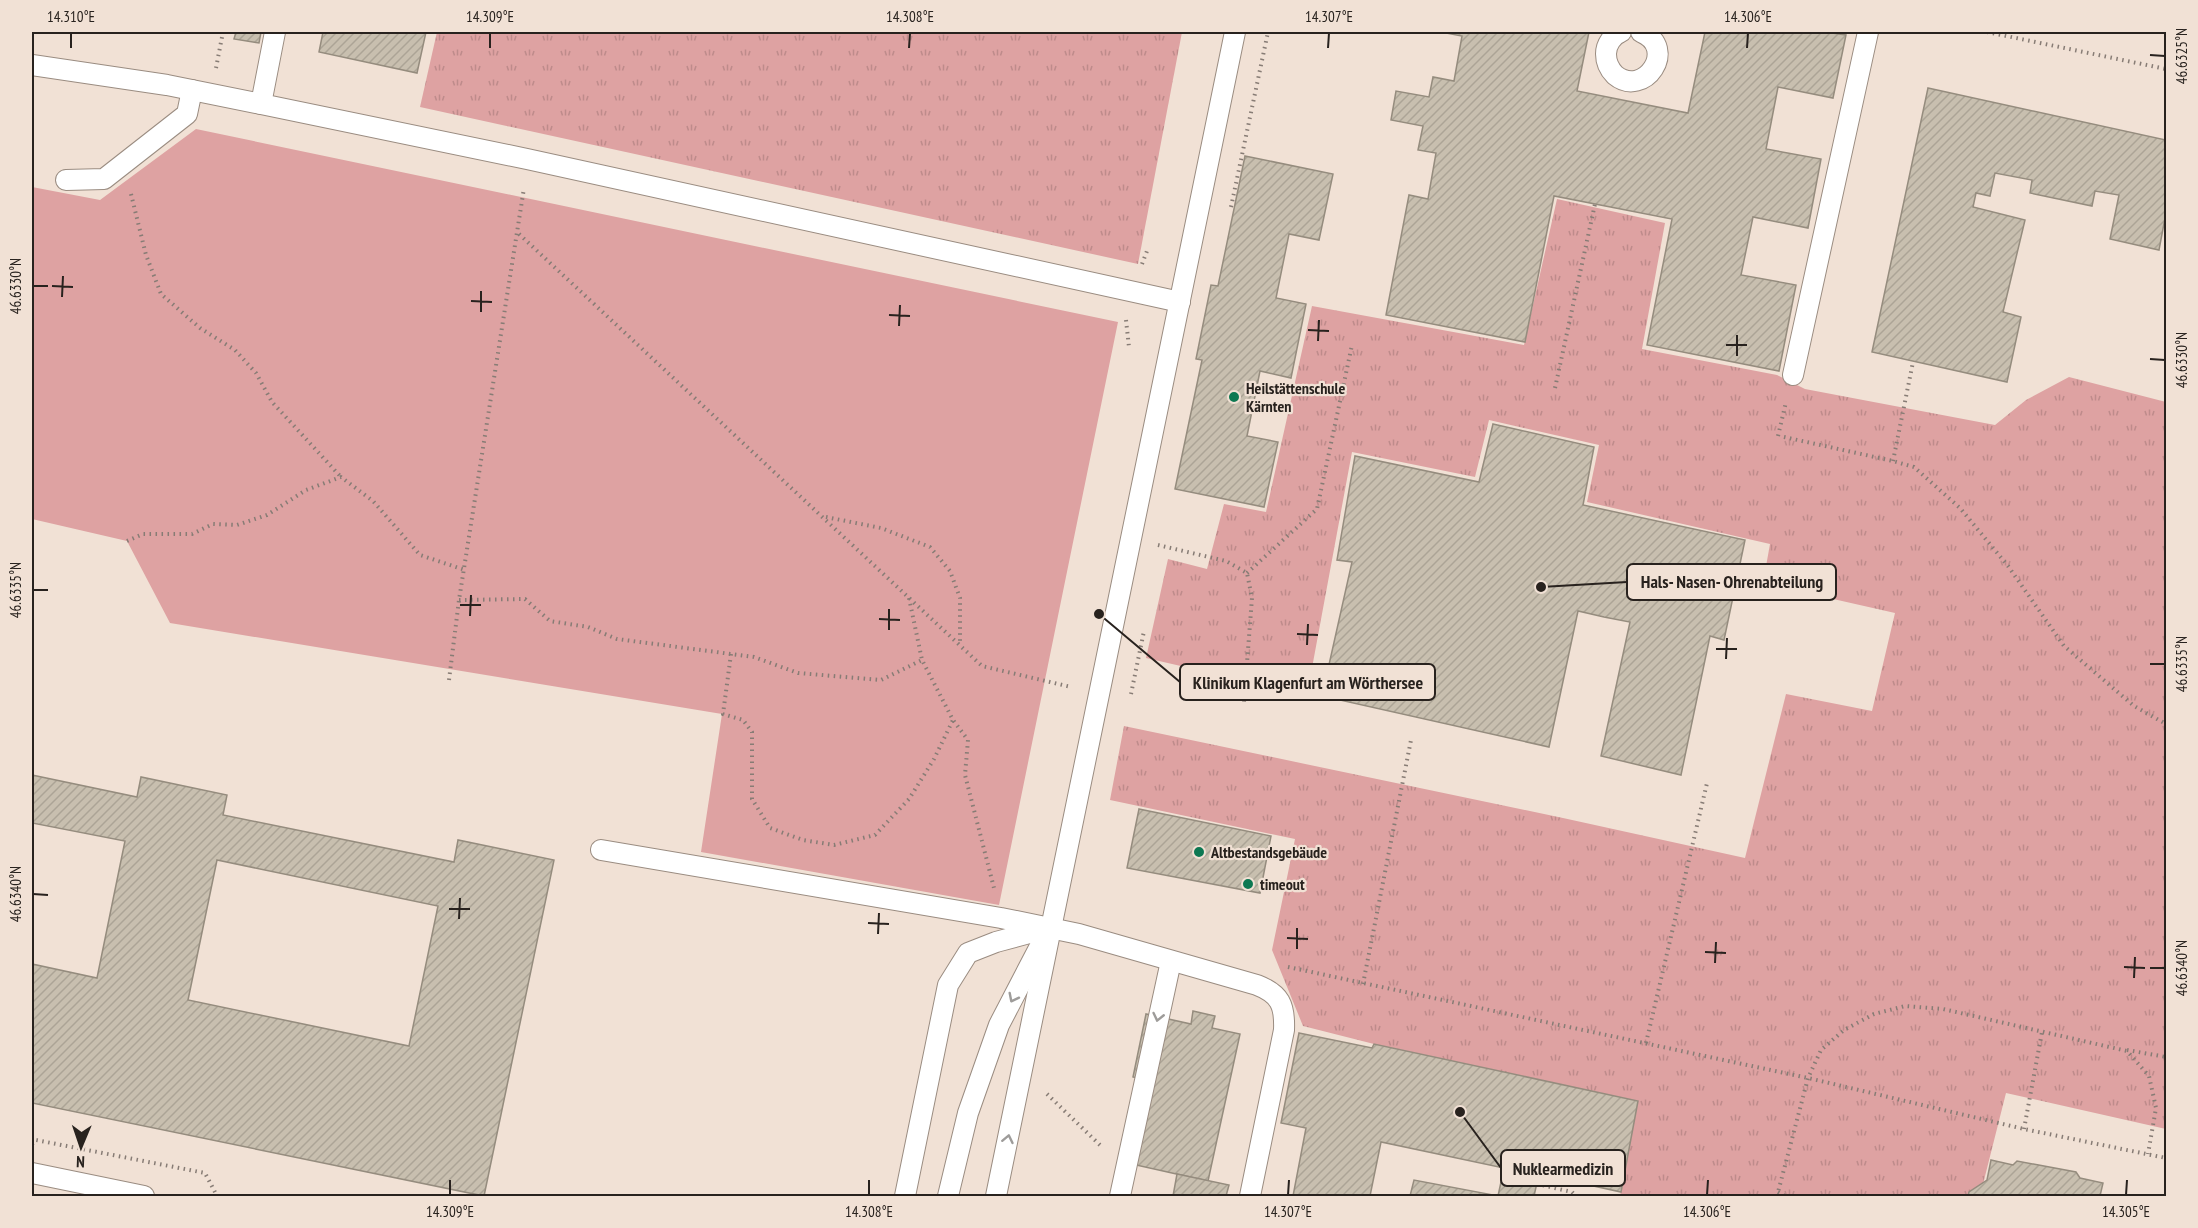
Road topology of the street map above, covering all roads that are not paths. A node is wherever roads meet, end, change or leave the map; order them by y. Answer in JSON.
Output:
{"nodes":[{"id":1,"x":275,"y":32,"type":"edge"},
{"id":2,"x":1235,"y":32,"type":"edge"},
{"id":3,"x":1621,"y":32,"type":"edge"},
{"id":4,"x":1641,"y":32,"type":"edge"},
{"id":5,"x":1868,"y":32,"type":"edge"},
{"id":6,"x":32,"y":65,"type":"edge"},
{"id":7,"x":192,"y":90,"type":"junction"},
{"id":8,"x":261,"y":104,"type":"junction"},
{"id":9,"x":66,"y":180,"type":"dead end"},
{"id":10,"x":1180,"y":302,"type":"junction"},
{"id":11,"x":1793,"y":375,"type":"road end"},
{"id":12,"x":601,"y":850,"type":"dead end"},
{"id":13,"x":1050,"y":928,"type":"junction"},
{"id":14,"x":1171,"y":961,"type":"junction"},
{"id":15,"x":32,"y":1173,"type":"edge"},
{"id":16,"x":144,"y":1197,"type":"edge"},
{"id":17,"x":904,"y":1197,"type":"edge"},
{"id":18,"x":948,"y":1197,"type":"edge"},
{"id":19,"x":996,"y":1197,"type":"edge"},
{"id":20,"x":1120,"y":1197,"type":"edge"},
{"id":21,"x":1250,"y":1197,"type":"edge"}],
"edges":[{"from":1,"to":8,"type":"lane"},
{"from":2,"to":10,"type":"lane"},
{"from":3,"to":4,"type":"lane"},
{"from":5,"to":11,"type":"lane"},
{"from":6,"to":7,"type":"lane"},
{"from":7,"to":8,"type":"lane"},
{"from":7,"to":9,"type":"lane"},
{"from":8,"to":10,"type":"lane"},
{"from":10,"to":13,"type":"lane"},
{"from":12,"to":13,"type":"lane"},
{"from":13,"to":14,"type":"lane"},
{"from":13,"to":17,"type":"lane"},
{"from":13,"to":18,"type":"lane","one_way":true},
{"from":19,"to":13,"type":"lane","one_way":true},
{"from":14,"to":20,"type":"lane","one_way":true},
{"from":14,"to":21,"type":"lane"},
{"from":15,"to":16,"type":"lane"}]}
